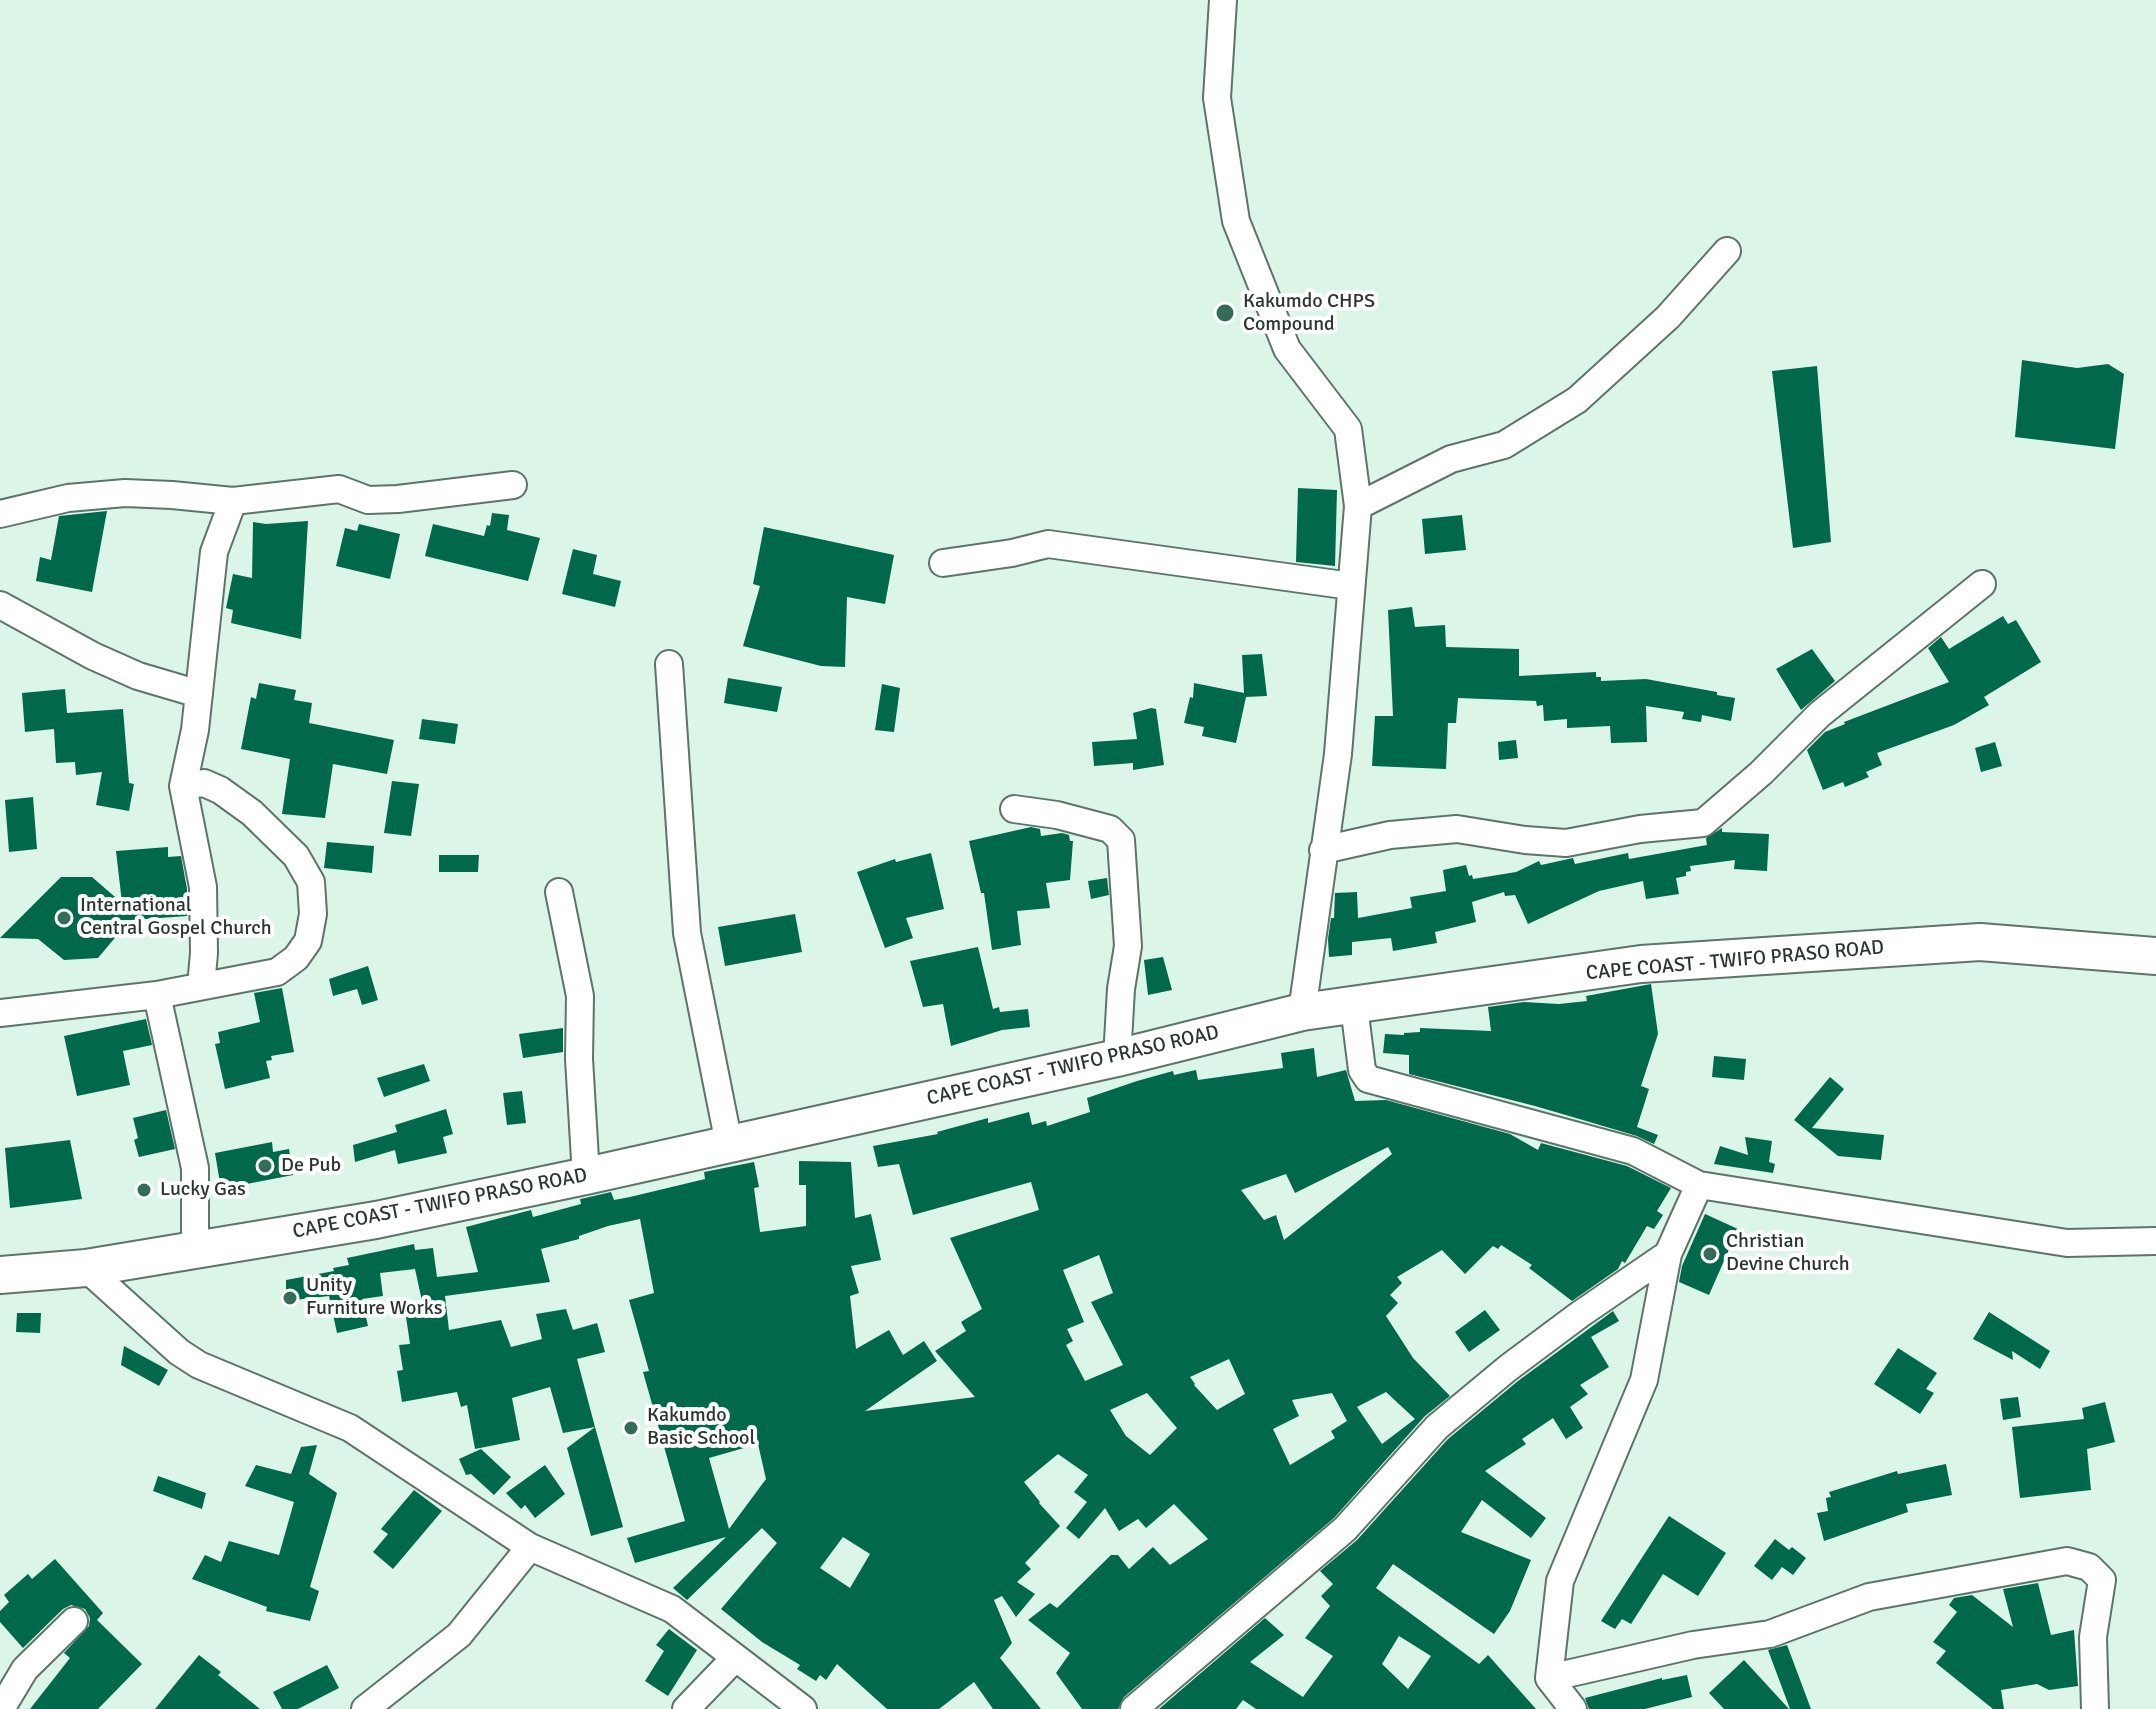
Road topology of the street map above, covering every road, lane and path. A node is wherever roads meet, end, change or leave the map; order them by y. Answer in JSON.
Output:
{"nodes":[{"id":1,"x":1223,"y":0,"type":"edge"},
{"id":2,"x":1727,"y":251,"type":"dead end"},
{"id":3,"x":513,"y":485,"type":"dead end"},
{"id":4,"x":233,"y":501,"type":"junction"},
{"id":5,"x":1358,"y":506,"type":"junction"},
{"id":6,"x":0,"y":514,"type":"edge"},
{"id":7,"x":943,"y":563,"type":"dead end"},
{"id":8,"x":1982,"y":584,"type":"dead end"},
{"id":9,"x":1351,"y":586,"type":"junction"},
{"id":10,"x":0,"y":605,"type":"edge"},
{"id":11,"x":669,"y":664,"type":"dead end"},
{"id":12,"x":199,"y":694,"type":"junction"},
{"id":13,"x":183,"y":786,"type":"junction"},
{"id":14,"x":1014,"y":809,"type":"dead end"},
{"id":15,"x":1323,"y":850,"type":"junction"},
{"id":16,"x":559,"y":892,"type":"dead end"},
{"id":17,"x":2156,"y":956,"type":"edge"},
{"id":18,"x":201,"y":986,"type":"junction"},
{"id":19,"x":157,"y":995,"type":"junction"},
{"id":20,"x":1354,"y":1006,"type":"junction"},
{"id":21,"x":1302,"y":1012,"type":"junction"},
{"id":22,"x":0,"y":1013,"type":"edge"},
{"id":23,"x":1117,"y":1058,"type":"junction"},
{"id":24,"x":729,"y":1144,"type":"junction"},
{"id":25,"x":586,"y":1176,"type":"junction"},
{"id":26,"x":1699,"y":1185,"type":"junction"},
{"id":27,"x":2156,"y":1241,"type":"edge"},
{"id":28,"x":195,"y":1249,"type":"junction"},
{"id":29,"x":1668,"y":1254,"type":"junction"},
{"id":30,"x":86,"y":1268,"type":"junction"},
{"id":31,"x":0,"y":1275,"type":"edge"},
{"id":32,"x":530,"y":1547,"type":"junction"},
{"id":33,"x":74,"y":1621,"type":"dead end"},
{"id":34,"x":735,"y":1658,"type":"junction"},
{"id":35,"x":1549,"y":1678,"type":"junction"},
{"id":36,"x":1,"y":1709,"type":"edge"},
{"id":37,"x":365,"y":1709,"type":"edge"},
{"id":38,"x":686,"y":1709,"type":"edge"},
{"id":39,"x":804,"y":1709,"type":"edge"},
{"id":40,"x":1134,"y":1709,"type":"edge"},
{"id":41,"x":1573,"y":1709,"type":"edge"},
{"id":42,"x":2095,"y":1709,"type":"edge"}],
"edges":[{"from":1,"to":5,"type":"street"},
{"from":2,"to":5,"type":"street"},
{"from":3,"to":4,"type":"street"},
{"from":4,"to":6,"type":"street"},
{"from":4,"to":12,"type":"street"},
{"from":5,"to":9,"type":"street"},
{"from":7,"to":9,"type":"street"},
{"from":8,"to":15,"type":"street"},
{"from":9,"to":15,"type":"street"},
{"from":10,"to":12,"type":"street"},
{"from":11,"to":24,"type":"street"},
{"from":12,"to":13,"type":"street"},
{"from":13,"to":18,"type":"street"},
{"from":13,"to":18,"type":"street"},
{"from":14,"to":23,"type":"street"},
{"from":15,"to":21,"type":"street"},
{"from":16,"to":25,"type":"street"},
{"from":17,"to":20,"type":"main road","name":"CAPE COAST - TWIFO PRASO ROAD"},
{"from":18,"to":19,"type":"street"},
{"from":19,"to":22,"type":"street"},
{"from":19,"to":28,"type":"street"},
{"from":20,"to":21,"type":"main road","name":"CAPE COAST - TWIFO PRASO ROAD"},
{"from":20,"to":26,"type":"street"},
{"from":21,"to":23,"type":"main road","name":"CAPE COAST - TWIFO PRASO ROAD"},
{"from":23,"to":24,"type":"main road","name":"CAPE COAST - TWIFO PRASO ROAD"},
{"from":24,"to":25,"type":"main road","name":"CAPE COAST - TWIFO PRASO ROAD"},
{"from":25,"to":28,"type":"main road","name":"CAPE COAST - TWIFO PRASO ROAD"},
{"from":26,"to":27,"type":"street"},
{"from":26,"to":29,"type":"street"},
{"from":28,"to":30,"type":"main road","name":"CAPE COAST - TWIFO PRASO ROAD"},
{"from":29,"to":35,"type":"street"},
{"from":29,"to":40,"type":"street"},
{"from":30,"to":31,"type":"main road","name":"CAPE COAST - TWIFO PRASO ROAD"},
{"from":30,"to":32,"type":"street"},
{"from":32,"to":34,"type":"street"},
{"from":32,"to":37,"type":"street"},
{"from":33,"to":36,"type":"street"},
{"from":34,"to":38,"type":"street"},
{"from":34,"to":39,"type":"street"},
{"from":35,"to":41,"type":"street"},
{"from":35,"to":42,"type":"street"}]}
